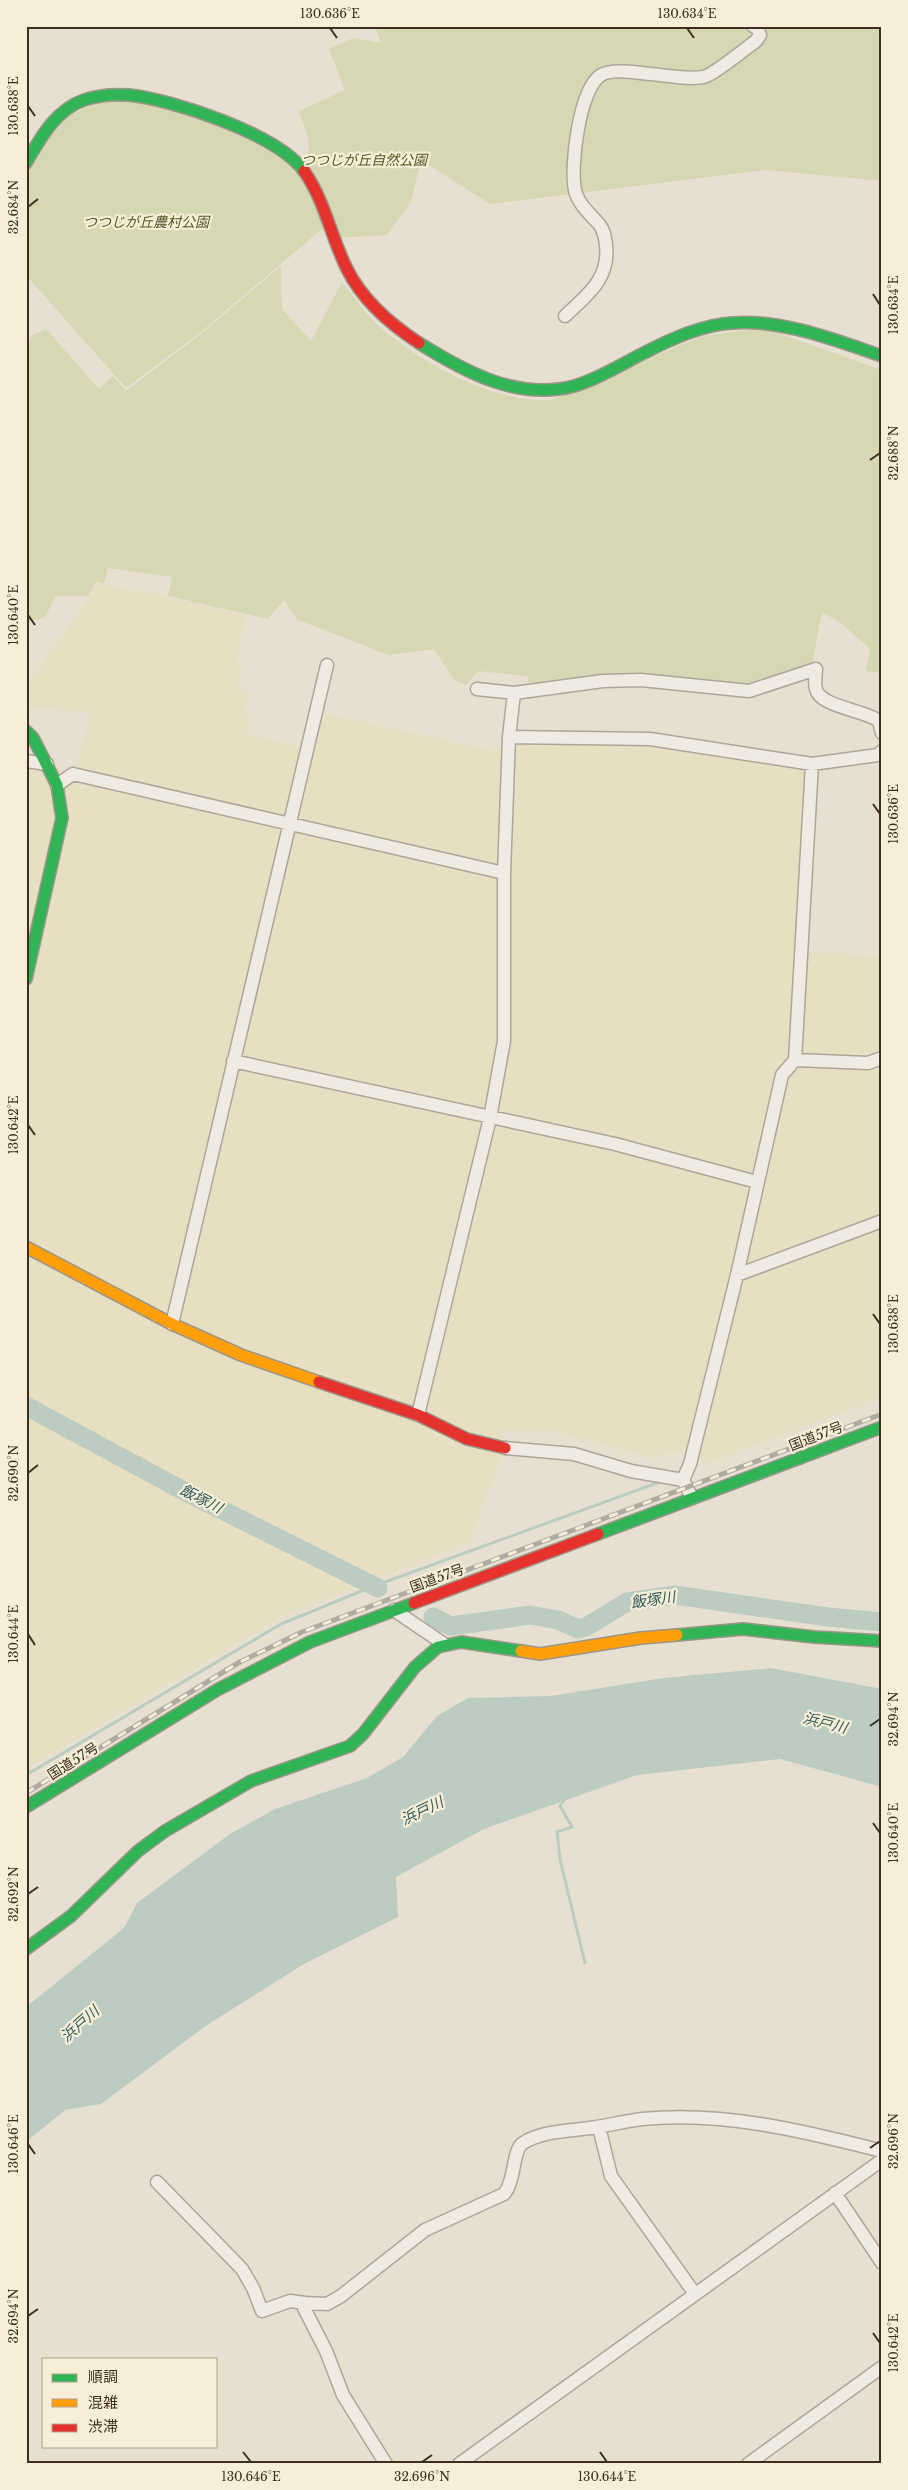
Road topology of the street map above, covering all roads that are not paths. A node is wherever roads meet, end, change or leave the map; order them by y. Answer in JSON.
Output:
{"nodes":[{"id":1,"x":753,"y":26,"type":"edge"},
{"id":2,"x":26,"y":162,"type":"edge"},
{"id":3,"x":564,"y":316,"type":"dead end"},
{"id":4,"x":882,"y":356,"type":"edge"},
{"id":5,"x":327,"y":665,"type":"dead end"},
{"id":6,"x":477,"y":689,"type":"dead end"},
{"id":7,"x":514,"y":693,"type":"junction"},
{"id":8,"x":26,"y":731,"type":"edge"},
{"id":9,"x":882,"y":733,"type":"edge"},
{"id":10,"x":509,"y":737,"type":"junction"},
{"id":11,"x":882,"y":751,"type":"edge"},
{"id":12,"x":26,"y":761,"type":"edge"},
{"id":13,"x":47,"y":764,"type":"junction"},
{"id":14,"x":812,"y":764,"type":"junction"},
{"id":15,"x":56,"y":785,"type":"junction"},
{"id":16,"x":290,"y":822,"type":"junction"},
{"id":17,"x":504,"y":873,"type":"junction"},
{"id":18,"x":26,"y":979,"type":"edge"},
{"id":19,"x":882,"y":1058,"type":"edge"},
{"id":20,"x":233,"y":1060,"type":"junction"},
{"id":21,"x":795,"y":1060,"type":"junction"},
{"id":22,"x":490,"y":1118,"type":"junction"},
{"id":23,"x":757,"y":1182,"type":"junction"},
{"id":24,"x":882,"y":1221,"type":"edge"},
{"id":25,"x":26,"y":1248,"type":"edge"},
{"id":26,"x":737,"y":1275,"type":"junction"},
{"id":27,"x":172,"y":1324,"type":"junction"},
{"id":28,"x":418,"y":1415,"type":"junction"},
{"id":29,"x":882,"y":1427,"type":"edge"},
{"id":30,"x":505,"y":1448,"type":"joint"},
{"id":31,"x":684,"y":1480,"type":"junction"},
{"id":32,"x":692,"y":1498,"type":"junction"},
{"id":33,"x":394,"y":1610,"type":"junction"},
{"id":34,"x":882,"y":1641,"type":"edge"},
{"id":35,"x":444,"y":1644,"type":"junction"},
{"id":36,"x":26,"y":1808,"type":"edge"},
{"id":37,"x":26,"y":1949,"type":"edge"},
{"id":38,"x":599,"y":2127,"type":"junction"},
{"id":39,"x":882,"y":2151,"type":"edge"},
{"id":40,"x":882,"y":2160,"type":"edge"},
{"id":41,"x":157,"y":2182,"type":"dead end"},
{"id":42,"x":835,"y":2193,"type":"junction"},
{"id":43,"x":882,"y":2263,"type":"edge"},
{"id":44,"x":695,"y":2294,"type":"junction"},
{"id":45,"x":305,"y":2303,"type":"junction"},
{"id":46,"x":882,"y":2367,"type":"edge"},
{"id":47,"x":386,"y":2464,"type":"edge"},
{"id":48,"x":460,"y":2464,"type":"edge"},
{"id":49,"x":748,"y":2464,"type":"edge"}],
"edges":[{"from":1,"to":3,"type":"street"},
{"from":2,"to":4,"type":"main road"},
{"from":5,"to":16,"type":"street"},
{"from":6,"to":7,"type":"street"},
{"from":7,"to":9,"type":"street"},
{"from":7,"to":10,"type":"street"},
{"from":8,"to":13,"type":"main road"},
{"from":10,"to":14,"type":"street"},
{"from":10,"to":17,"type":"street"},
{"from":11,"to":14,"type":"street"},
{"from":12,"to":13,"type":"street"},
{"from":13,"to":15,"type":"main road"},
{"from":14,"to":21,"type":"street"},
{"from":15,"to":16,"type":"street"},
{"from":15,"to":18,"type":"main road"},
{"from":16,"to":17,"type":"street"},
{"from":16,"to":20,"type":"street"},
{"from":17,"to":22,"type":"street"},
{"from":19,"to":21,"type":"street"},
{"from":20,"to":22,"type":"street"},
{"from":20,"to":27,"type":"street"},
{"from":21,"to":23,"type":"street"},
{"from":22,"to":23,"type":"street"},
{"from":22,"to":28,"type":"street"},
{"from":23,"to":26,"type":"street"},
{"from":24,"to":26,"type":"street"},
{"from":25,"to":27,"type":"main road"},
{"from":26,"to":31,"type":"street"},
{"from":27,"to":28,"type":"main road"},
{"from":28,"to":30,"type":"main road"},
{"from":29,"to":32,"type":"main road","name":"国道57号"},
{"from":30,"to":31,"type":"street"},
{"from":31,"to":32,"type":"street"},
{"from":32,"to":33,"type":"main road","name":"国道57号"},
{"from":33,"to":35,"type":"street"},
{"from":33,"to":36,"type":"main road","name":"国道57号"},
{"from":34,"to":35,"type":"main road"},
{"from":35,"to":37,"type":"main road"},
{"from":38,"to":39,"type":"street"},
{"from":38,"to":44,"type":"street"},
{"from":38,"to":45,"type":"street"},
{"from":40,"to":42,"type":"street"},
{"from":41,"to":45,"type":"street"},
{"from":42,"to":43,"type":"street"},
{"from":42,"to":44,"type":"street"},
{"from":44,"to":48,"type":"street"},
{"from":45,"to":47,"type":"street"},
{"from":46,"to":49,"type":"street"}]}
